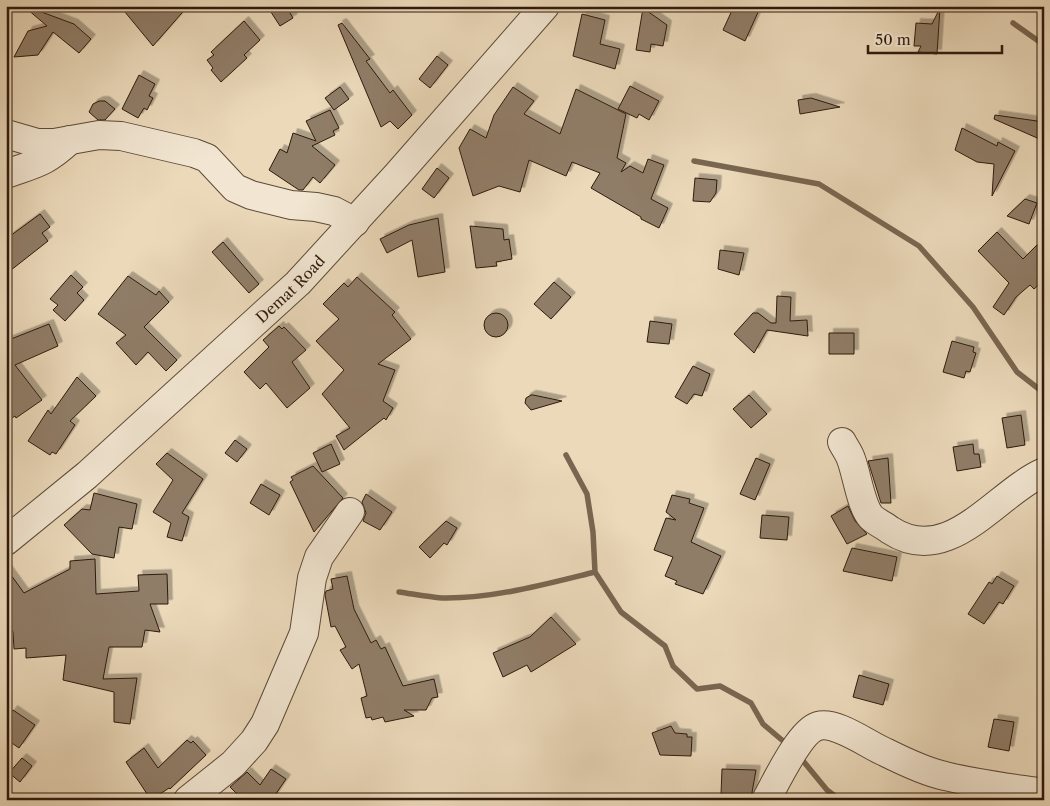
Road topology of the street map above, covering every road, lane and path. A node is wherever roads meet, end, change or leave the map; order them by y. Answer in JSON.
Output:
{"nodes":[{"id":1,"x":544,"y":6,"type":"edge"},
{"id":2,"x":6,"y":134,"type":"edge"},
{"id":3,"x":71,"y":139,"type":"junction"},
{"id":4,"x":6,"y":174,"type":"edge"},
{"id":5,"x":355,"y":222,"type":"junction"},
{"id":6,"x":842,"y":442,"type":"dead end"},
{"id":7,"x":1044,"y":472,"type":"edge"},
{"id":8,"x":350,"y":512,"type":"dead end"},
{"id":9,"x":6,"y":541,"type":"edge"},
{"id":10,"x":1044,"y":793,"type":"edge"},
{"id":11,"x":188,"y":800,"type":"edge"},
{"id":12,"x":766,"y":800,"type":"edge"}],
"edges":[{"from":1,"to":5,"type":"street","name":"Demat Road"},
{"from":2,"to":3,"type":"street"},
{"from":3,"to":4,"type":"street"},
{"from":3,"to":5,"type":"street"},
{"from":5,"to":9,"type":"street","name":"Demat Road"},
{"from":6,"to":7,"type":"street"},
{"from":8,"to":11,"type":"street"},
{"from":10,"to":12,"type":"street"}]}
